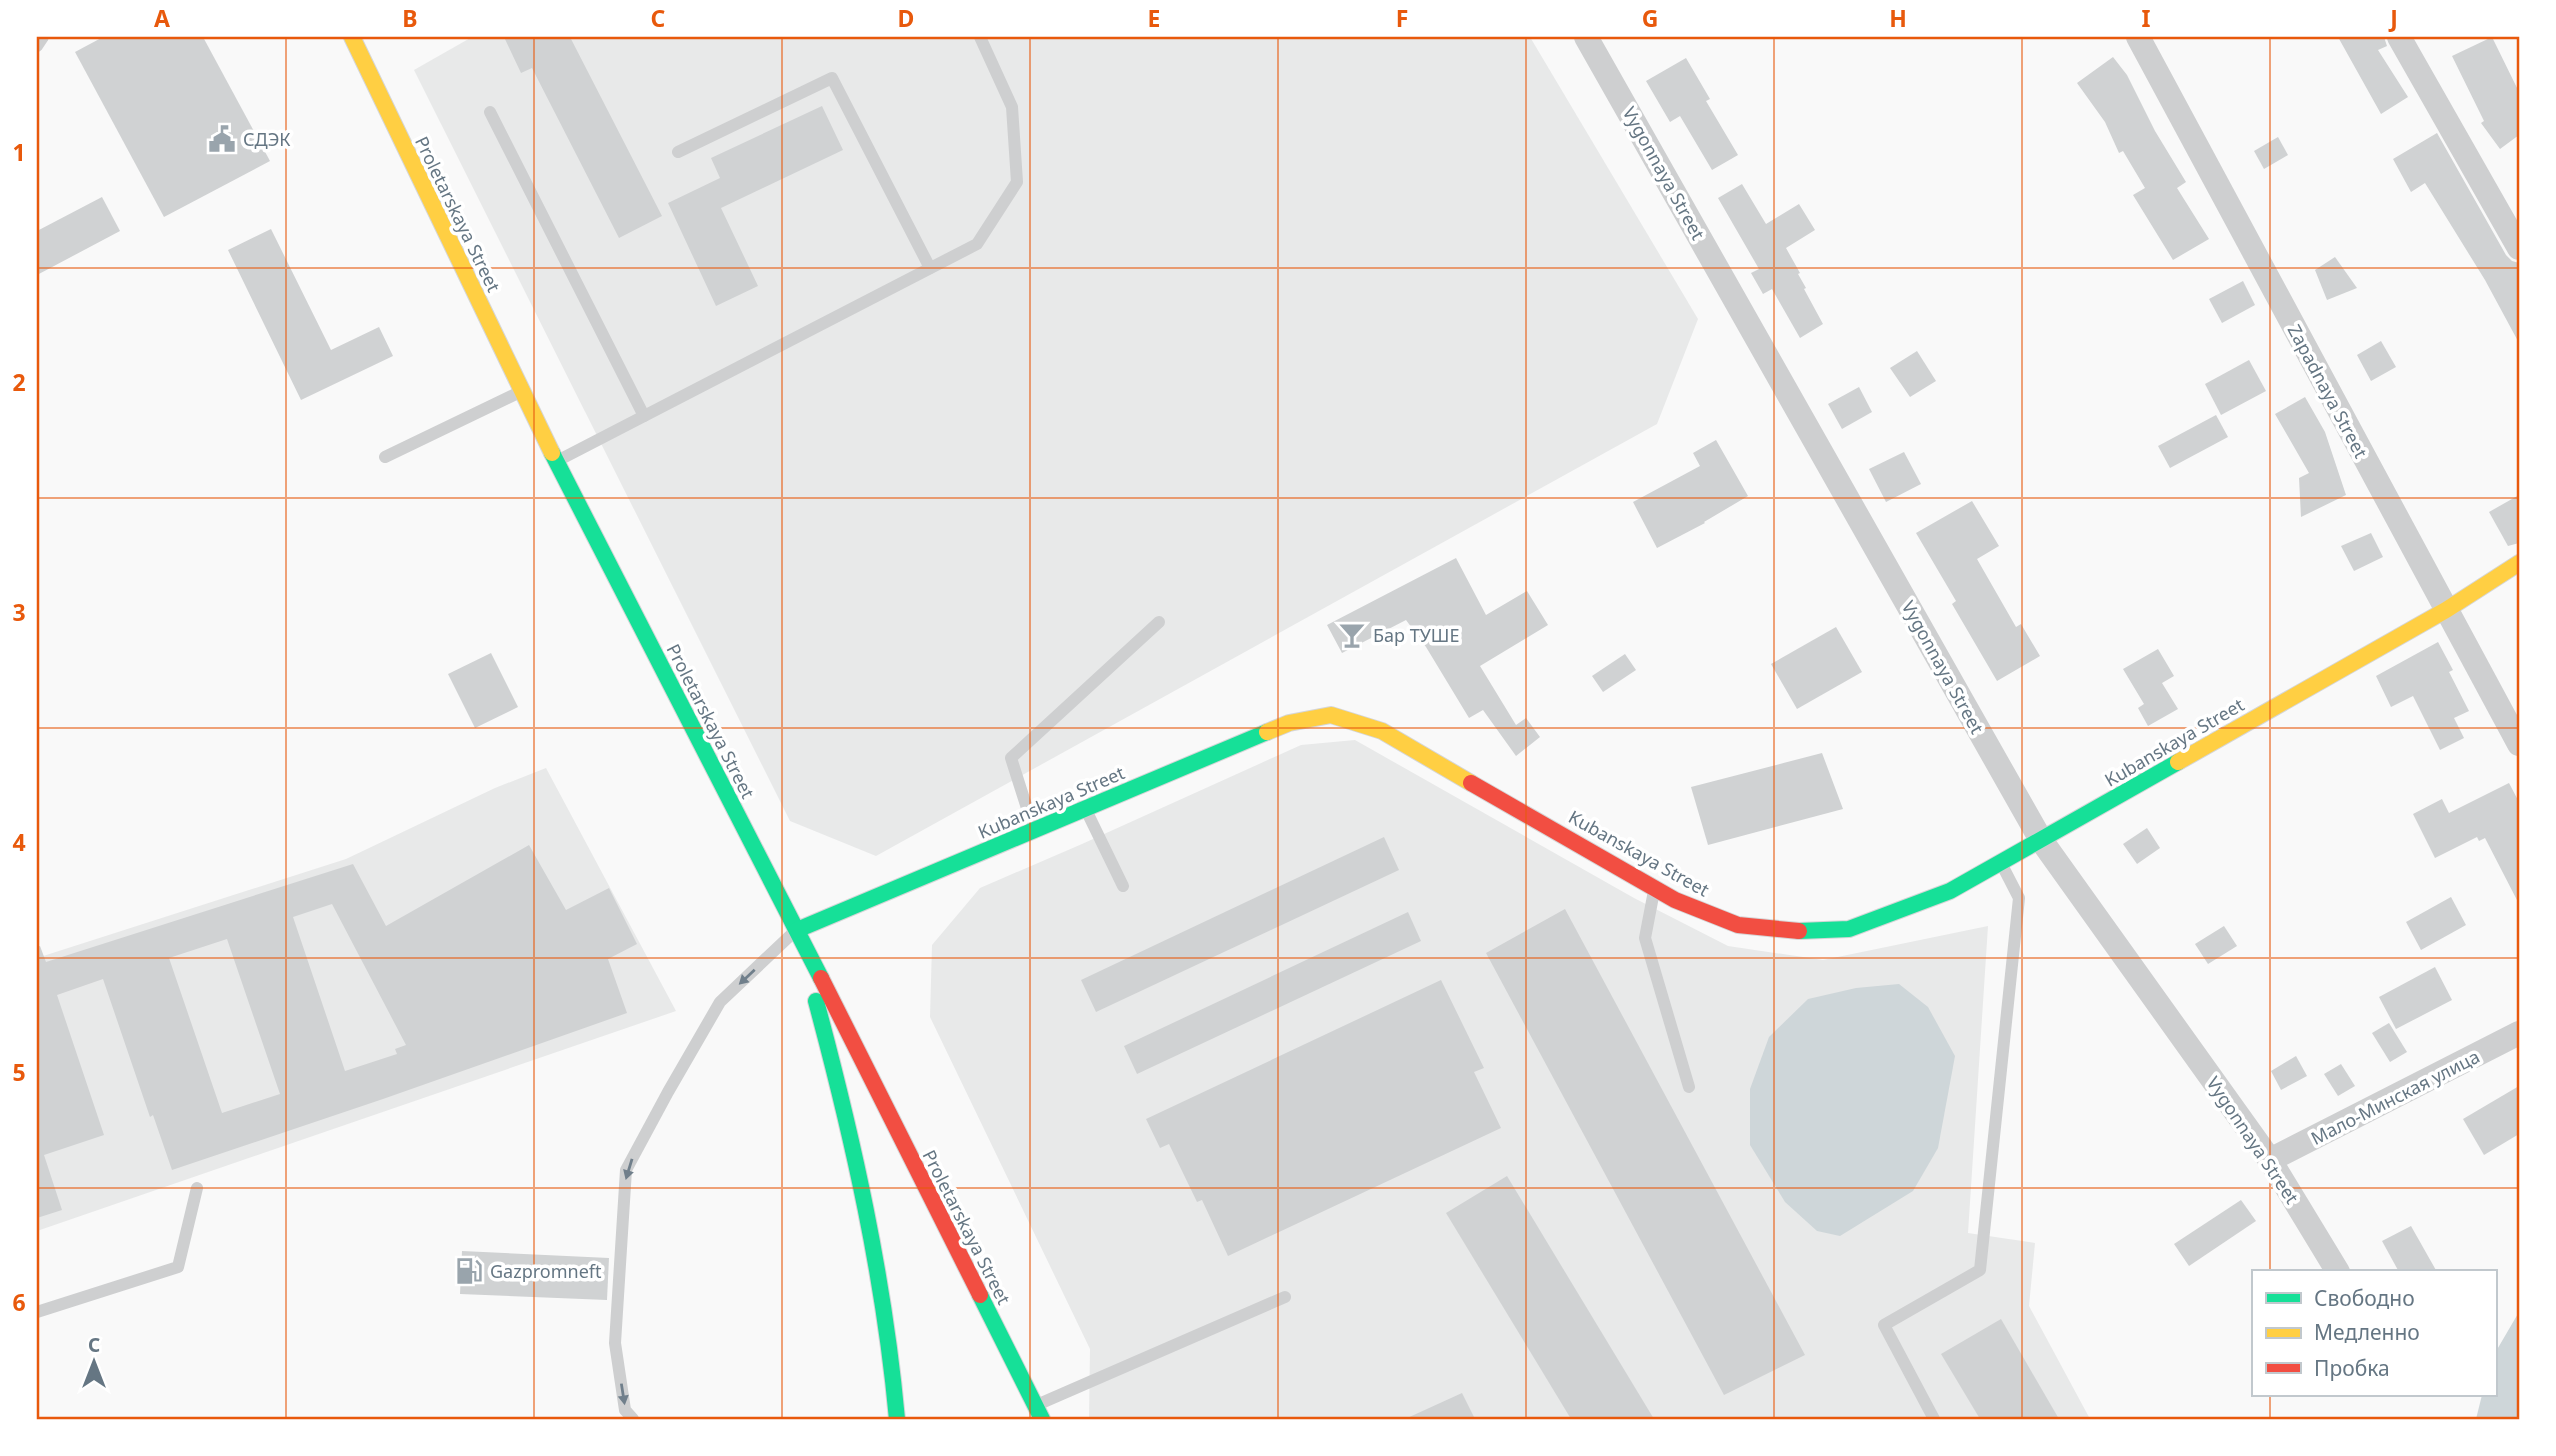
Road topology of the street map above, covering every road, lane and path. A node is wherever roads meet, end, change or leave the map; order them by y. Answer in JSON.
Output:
{"nodes":[{"id":1,"x":43,"y":37,"type":"edge"},
{"id":2,"x":352,"y":37,"type":"edge"},
{"id":3,"x":980,"y":37,"type":"edge"},
{"id":4,"x":1587,"y":37,"type":"edge"},
{"id":5,"x":2138,"y":37,"type":"edge"},
{"id":6,"x":2399,"y":37,"type":"edge"},
{"id":7,"x":37,"y":46,"type":"edge"},
{"id":8,"x":490,"y":112,"type":"dead end"},
{"id":9,"x":678,"y":152,"type":"dead end"},
{"id":10,"x":2519,"y":248,"type":"edge"},
{"id":11,"x":930,"y":268,"type":"junction"},
{"id":12,"x":522,"y":391,"type":"junction"},
{"id":13,"x":644,"y":416,"type":"junction"},
{"id":14,"x":385,"y":457,"type":"dead end"},
{"id":15,"x":556,"y":461,"type":"junction"},
{"id":16,"x":2519,"y":563,"type":"edge"},
{"id":17,"x":2446,"y":610,"type":"junction"},
{"id":18,"x":1159,"y":622,"type":"dead end"},
{"id":19,"x":2519,"y":744,"type":"edge"},
{"id":20,"x":1085,"y":808,"type":"junction"},
{"id":21,"x":1034,"y":830,"type":"junction"},
{"id":22,"x":2041,"y":840,"type":"junction"},
{"id":23,"x":2001,"y":863,"type":"junction"},
{"id":24,"x":1123,"y":886,"type":"dead end"},
{"id":25,"x":1654,"y":887,"type":"junction"},
{"id":26,"x":797,"y":930,"type":"junction"},
{"id":27,"x":2519,"y":1033,"type":"edge"},
{"id":28,"x":1689,"y":1087,"type":"dead end"},
{"id":29,"x":2270,"y":1160,"type":"junction"},
{"id":30,"x":197,"y":1188,"type":"dead end"},
{"id":31,"x":2338,"y":1270,"type":"edge"},
{"id":32,"x":1285,"y":1297,"type":"dead end"},
{"id":33,"x":37,"y":1312,"type":"edge"},
{"id":34,"x":1039,"y":1412,"type":"edge"},
{"id":35,"x":633,"y":1419,"type":"edge"},
{"id":36,"x":897,"y":1419,"type":"edge"},
{"id":37,"x":1934,"y":1419,"type":"edge"}],
"edges":[{"from":1,"to":7,"type":"lane"},
{"from":2,"to":12,"type":"street","name":"Proletarskaya Street"},
{"from":3,"to":11,"type":"lane"},
{"from":4,"to":22,"type":"street","name":"Vygonnaya Street"},
{"from":5,"to":17,"type":"street","name":"Zapadnaya Street"},
{"from":6,"to":10,"type":"street"},
{"from":8,"to":13,"type":"lane"},
{"from":9,"to":11,"type":"lane"},
{"from":11,"to":13,"type":"lane"},
{"from":12,"to":14,"type":"lane"},
{"from":12,"to":15,"type":"street","name":"Proletarskaya Street"},
{"from":13,"to":15,"type":"lane"},
{"from":15,"to":26,"type":"street","name":"Proletarskaya Street"},
{"from":16,"to":17,"type":"street","name":"Kubanskaya Street"},
{"from":17,"to":19,"type":"street","name":"Zapadnaya Street"},
{"from":17,"to":22,"type":"street","name":"Kubanskaya Street"},
{"from":18,"to":21,"type":"lane"},
{"from":20,"to":21,"type":"street","name":"Kubanskaya Street"},
{"from":20,"to":24,"type":"lane"},
{"from":20,"to":25,"type":"street","name":"Kubanskaya Street"},
{"from":21,"to":26,"type":"street","name":"Kubanskaya Street"},
{"from":22,"to":23,"type":"street","name":"Kubanskaya Street"},
{"from":22,"to":29,"type":"street","name":"Vygonnaya Street"},
{"from":23,"to":25,"type":"street","name":"Kubanskaya Street"},
{"from":23,"to":37,"type":"lane"},
{"from":25,"to":28,"type":"lane"},
{"from":26,"to":34,"type":"street","name":"Proletarskaya Street"},
{"from":26,"to":35,"type":"lane","one_way":true},
{"from":26,"to":36,"type":"street"},
{"from":27,"to":29,"type":"street","name":"Мало-Минская улица"},
{"from":29,"to":31,"type":"street","name":"Vygonnaya Street"},
{"from":30,"to":33,"type":"lane"},
{"from":32,"to":34,"type":"lane"}]}
